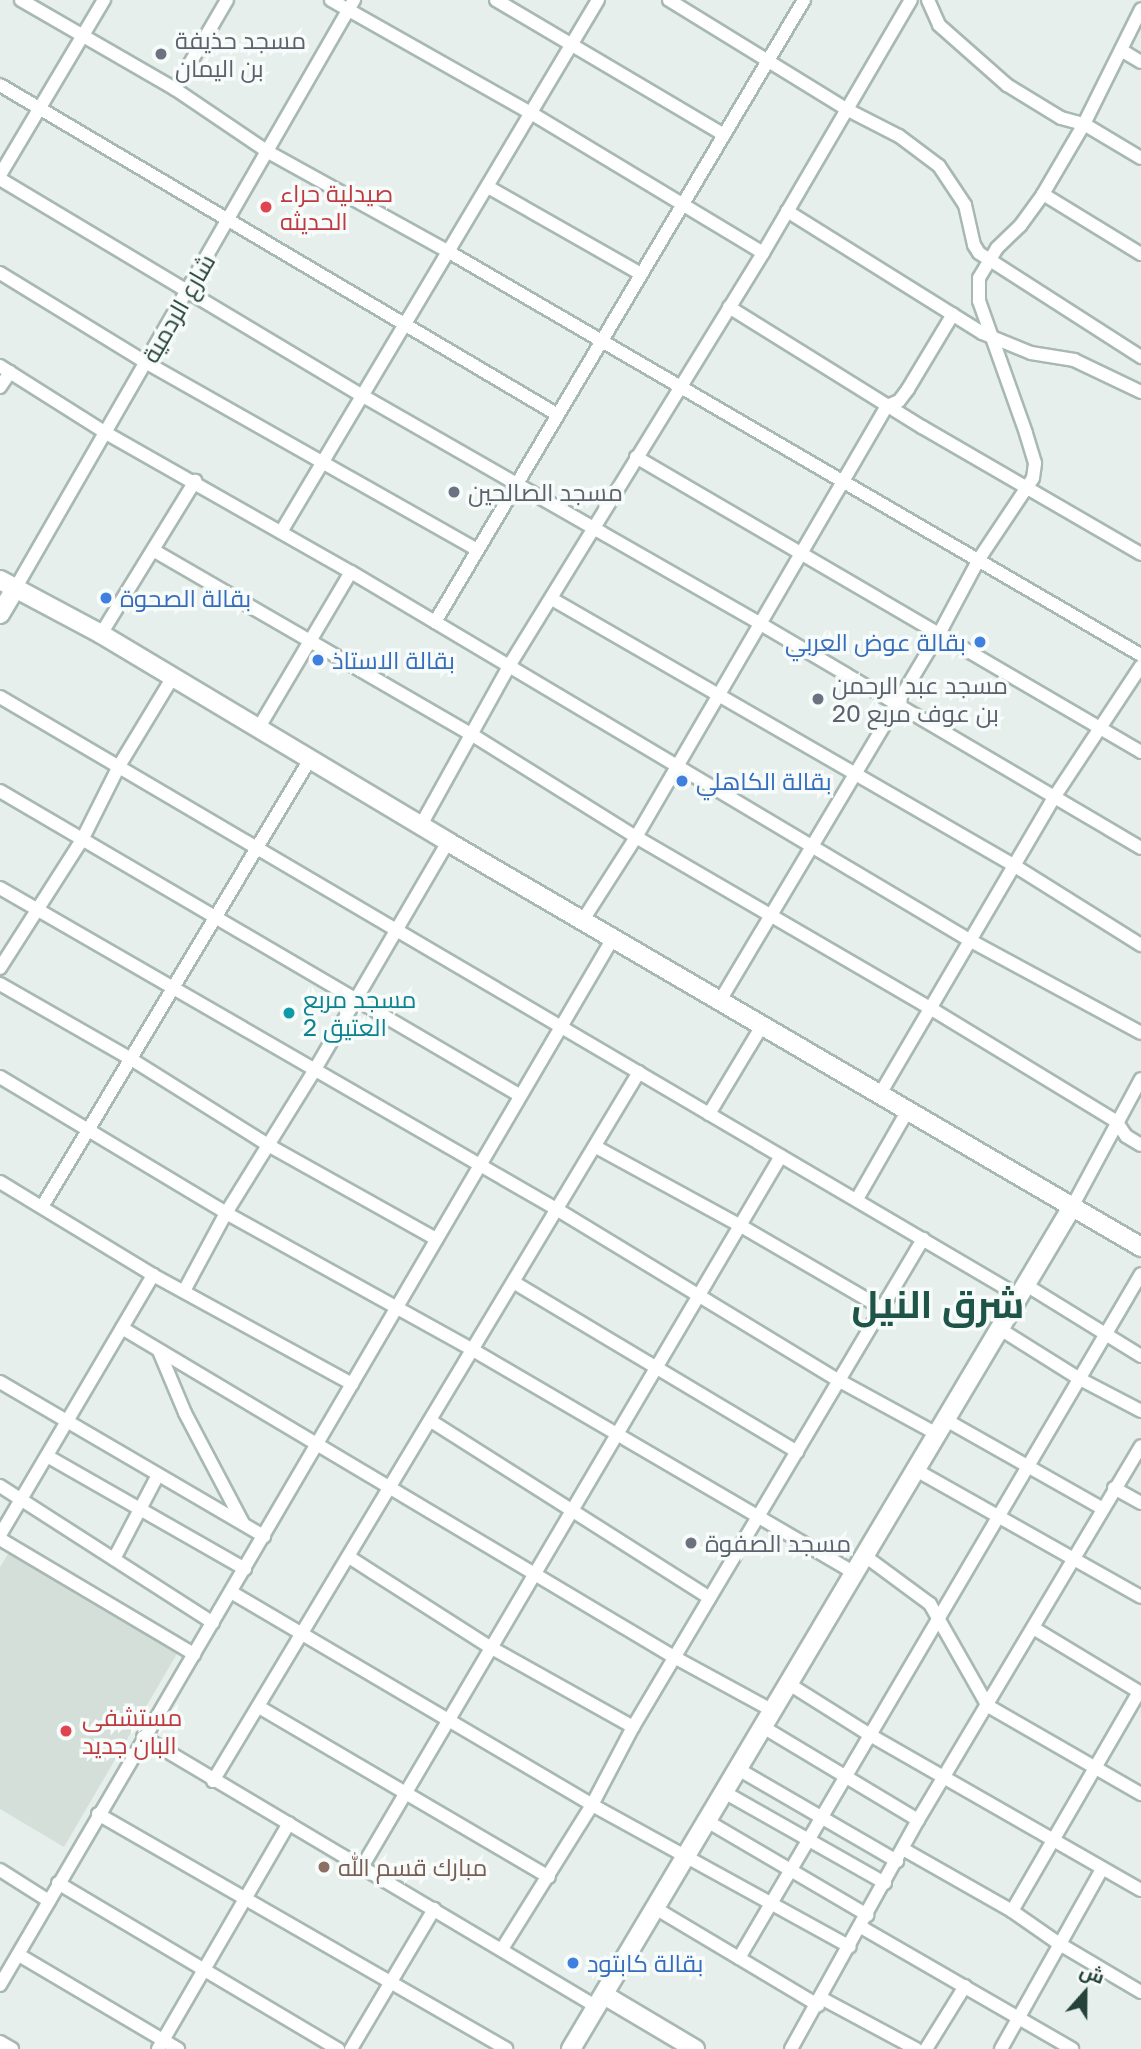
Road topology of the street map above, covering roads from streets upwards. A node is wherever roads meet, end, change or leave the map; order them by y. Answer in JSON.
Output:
{"nodes":[{"id":1,"x":21,"y":0,"type":"edge"},
{"id":2,"x":104,"y":0,"type":"edge"},
{"id":3,"x":331,"y":0,"type":"edge"},
{"id":4,"x":496,"y":0,"type":"edge"},
{"id":5,"x":598,"y":0,"type":"edge"},
{"id":6,"x":669,"y":0,"type":"edge"},
{"id":7,"x":804,"y":0,"type":"edge"},
{"id":8,"x":911,"y":0,"type":"edge"},
{"id":9,"x":928,"y":0,"type":"edge"},
{"id":10,"x":223,"y":1,"type":"edge"},
{"id":11,"x":351,"y":5,"type":"edge"},
{"id":12,"x":1141,"y":9,"type":"edge"},
{"id":13,"x":82,"y":37,"type":"junction"},
{"id":14,"x":572,"y":46,"type":"junction"},
{"id":15,"x":1121,"y":50,"type":"junction"},
{"id":16,"x":769,"y":60,"type":"junction"},
{"id":17,"x":1141,"y":62,"type":"edge"},
{"id":18,"x":0,"y":86,"type":"edge"},
{"id":19,"x":175,"y":89,"type":"junction"},
{"id":20,"x":39,"y":109,"type":"junction"},
{"id":21,"x":846,"y":109,"type":"junction"},
{"id":22,"x":531,"y":113,"type":"junction"},
{"id":23,"x":1084,"y":124,"type":"junction"},
{"id":24,"x":724,"y":135,"type":"junction"},
{"id":25,"x":268,"y":152,"type":"junction"},
{"id":26,"x":1141,"y":158,"type":"edge"},
{"id":27,"x":0,"y":177,"type":"edge"},
{"id":28,"x":488,"y":187,"type":"junction"},
{"id":29,"x":1043,"y":194,"type":"junction"},
{"id":30,"x":681,"y":206,"type":"junction"},
{"id":31,"x":787,"y":211,"type":"junction"},
{"id":32,"x":229,"y":221,"type":"junction"},
{"id":33,"x":449,"y":252,"type":"junction"},
{"id":34,"x":763,"y":253,"type":"junction"},
{"id":35,"x":1141,"y":254,"type":"edge"},
{"id":36,"x":990,"y":258,"type":"junction"},
{"id":37,"x":0,"y":273,"type":"edge"},
{"id":38,"x":641,"y":274,"type":"junction"},
{"id":39,"x":186,"y":291,"type":"junction"},
{"id":40,"x":729,"y":307,"type":"junction"},
{"id":41,"x":953,"y":314,"type":"junction"},
{"id":42,"x":406,"y":324,"type":"junction"},
{"id":43,"x":993,"y":338,"type":"junction"},
{"id":44,"x":600,"y":343,"type":"junction"},
{"id":45,"x":1141,"y":357,"type":"edge"},
{"id":46,"x":147,"y":363,"type":"junction"},
{"id":47,"x":5,"y":369,"type":"edge"},
{"id":48,"x":0,"y":387,"type":"edge"},
{"id":49,"x":678,"y":388,"type":"junction"},
{"id":50,"x":1141,"y":392,"type":"edge"},
{"id":51,"x":363,"y":396,"type":"junction"},
{"id":52,"x":887,"y":405,"type":"junction"},
{"id":53,"x":558,"y":415,"type":"junction"},
{"id":54,"x":106,"y":433,"type":"junction"},
{"id":55,"x":636,"y":457,"type":"junction"},
{"id":56,"x":323,"y":462,"type":"junction"},
{"id":57,"x":195,"y":481,"type":"junction"},
{"id":58,"x":843,"y":481,"type":"junction"},
{"id":59,"x":518,"y":485,"type":"junction"},
{"id":60,"x":1026,"y":489,"type":"junction"},
{"id":61,"x":594,"y":529,"type":"junction"},
{"id":62,"x":281,"y":532,"type":"junction"},
{"id":63,"x":153,"y":550,"type":"junction"},
{"id":64,"x":477,"y":550,"type":"junction"},
{"id":65,"x":802,"y":551,"type":"junction"},
{"id":66,"x":1141,"y":554,"type":"edge"},
{"id":67,"x":979,"y":559,"type":"junction"},
{"id":68,"x":351,"y":572,"type":"junction"},
{"id":69,"x":8,"y":585,"type":"edge"},
{"id":70,"x":552,"y":599,"type":"junction"},
{"id":71,"x":0,"y":614,"type":"edge"},
{"id":72,"x":435,"y":622,"type":"junction"},
{"id":73,"x":759,"y":623,"type":"junction"},
{"id":74,"x":101,"y":634,"type":"junction"},
{"id":75,"x":939,"y":634,"type":"junction"},
{"id":76,"x":311,"y":640,"type":"junction"},
{"id":77,"x":1141,"y":655,"type":"edge"},
{"id":78,"x":509,"y":666,"type":"junction"},
{"id":79,"x":1141,"y":666,"type":"edge"},
{"id":80,"x":173,"y":677,"type":"junction"},
{"id":81,"x":719,"y":696,"type":"junction"},
{"id":82,"x":0,"y":697,"type":"edge"},
{"id":83,"x":896,"y":706,"type":"junction"},
{"id":84,"x":258,"y":729,"type":"junction"},
{"id":85,"x":1098,"y":729,"type":"junction"},
{"id":86,"x":471,"y":734,"type":"junction"},
{"id":87,"x":1141,"y":752,"type":"edge"},
{"id":88,"x":310,"y":759,"type":"junction"},
{"id":89,"x":118,"y":766,"type":"junction"},
{"id":90,"x":678,"y":767,"type":"junction"},
{"id":91,"x":855,"y":773,"type":"junction"},
{"id":92,"x":0,"y":791,"type":"edge"},
{"id":93,"x":1053,"y":799,"type":"junction"},
{"id":94,"x":421,"y":825,"type":"junction"},
{"id":95,"x":636,"y":837,"type":"junction"},
{"id":96,"x":83,"y":838,"type":"junction"},
{"id":97,"x":448,"y":842,"type":"junction"},
{"id":98,"x":811,"y":844,"type":"junction"},
{"id":99,"x":258,"y":847,"type":"junction"},
{"id":100,"x":1141,"y":848,"type":"edge"},
{"id":101,"x":1015,"y":866,"type":"junction"},
{"id":102,"x":0,"y":888,"type":"edge"},
{"id":103,"x":39,"y":910,"type":"junction"},
{"id":104,"x":771,"y":916,"type":"junction"},
{"id":105,"x":216,"y":920,"type":"junction"},
{"id":106,"x":583,"y":920,"type":"junction"},
{"id":107,"x":396,"y":928,"type":"junction"},
{"id":108,"x":613,"y":938,"type":"junction"},
{"id":109,"x":971,"y":941,"type":"junction"},
{"id":110,"x":1141,"y":944,"type":"edge"},
{"id":111,"x":0,"y":968,"type":"edge"},
{"id":112,"x":0,"y":984,"type":"edge"},
{"id":113,"x":173,"y":986,"type":"junction"},
{"id":114,"x":354,"y":998,"type":"junction"},
{"id":115,"x":721,"y":999,"type":"junction"},
{"id":116,"x":930,"y":1008,"type":"junction"},
{"id":117,"x":763,"y":1024,"type":"junction"},
{"id":118,"x":562,"y":1027,"type":"junction"},
{"id":119,"x":1141,"y":1033,"type":"edge"},
{"id":120,"x":131,"y":1059,"type":"junction"},
{"id":121,"x":314,"y":1071,"type":"junction"},
{"id":122,"x":639,"y":1072,"type":"junction"},
{"id":123,"x":0,"y":1077,"type":"edge"},
{"id":124,"x":1141,"y":1079,"type":"edge"},
{"id":125,"x":880,"y":1094,"type":"junction"},
{"id":126,"x":519,"y":1096,"type":"junction"},
{"id":127,"x":908,"y":1110,"type":"junction"},
{"id":128,"x":709,"y":1114,"type":"junction"},
{"id":129,"x":1116,"y":1121,"type":"junction"},
{"id":130,"x":89,"y":1130,"type":"junction"},
{"id":131,"x":1141,"y":1144,"type":"edge"},
{"id":132,"x":268,"y":1145,"type":"junction"},
{"id":133,"x":596,"y":1147,"type":"junction"},
{"id":134,"x":781,"y":1156,"type":"junction"},
{"id":135,"x":479,"y":1166,"type":"junction"},
{"id":136,"x":0,"y":1182,"type":"edge"},
{"id":137,"x":857,"y":1199,"type":"junction"},
{"id":138,"x":1072,"y":1207,"type":"junction"},
{"id":139,"x":42,"y":1208,"type":"junction"},
{"id":140,"x":558,"y":1210,"type":"junction"},
{"id":141,"x":226,"y":1213,"type":"junction"},
{"id":142,"x":741,"y":1226,"type":"junction"},
{"id":143,"x":436,"y":1239,"type":"junction"},
{"id":144,"x":923,"y":1239,"type":"junction"},
{"id":145,"x":1141,"y":1247,"type":"edge"},
{"id":146,"x":1141,"y":1274,"type":"edge"},
{"id":147,"x":153,"y":1275,"type":"junction"},
{"id":148,"x":515,"y":1283,"type":"junction"},
{"id":149,"x":184,"y":1291,"type":"junction"},
{"id":150,"x":1023,"y":1291,"type":"junction"},
{"id":151,"x":699,"y":1296,"type":"junction"},
{"id":152,"x":395,"y":1308,"type":"junction"},
{"id":153,"x":882,"y":1308,"type":"junction"},
{"id":154,"x":122,"y":1328,"type":"junction"},
{"id":155,"x":1000,"y":1329,"type":"junction"},
{"id":156,"x":1105,"y":1332,"type":"junction"},
{"id":157,"x":158,"y":1350,"type":"junction"},
{"id":158,"x":473,"y":1350,"type":"junction"},
{"id":159,"x":1141,"y":1356,"type":"edge"},
{"id":160,"x":657,"y":1366,"type":"junction"},
{"id":161,"x":1078,"y":1378,"type":"junction"},
{"id":162,"x":838,"y":1380,"type":"junction"},
{"id":163,"x":0,"y":1381,"type":"edge"},
{"id":164,"x":352,"y":1384,"type":"junction"},
{"id":165,"x":1141,"y":1411,"type":"edge"},
{"id":166,"x":431,"y":1421,"type":"junction"},
{"id":167,"x":67,"y":1422,"type":"junction"},
{"id":168,"x":941,"y":1427,"type":"junction"},
{"id":169,"x":617,"y":1435,"type":"junction"},
{"id":170,"x":316,"y":1446,"type":"junction"},
{"id":171,"x":1141,"y":1446,"type":"edge"},
{"id":172,"x":797,"y":1452,"type":"junction"},
{"id":173,"x":47,"y":1456,"type":"junction"},
{"id":174,"x":1028,"y":1467,"type":"junction"},
{"id":175,"x":916,"y":1470,"type":"junction"},
{"id":176,"x":158,"y":1475,"type":"junction"},
{"id":177,"x":0,"y":1486,"type":"edge"},
{"id":178,"x":388,"y":1488,"type":"junction"},
{"id":179,"x":1114,"y":1488,"type":"junction"},
{"id":180,"x":21,"y":1499,"type":"junction"},
{"id":181,"x":1141,"y":1503,"type":"edge"},
{"id":182,"x":140,"y":1508,"type":"junction"},
{"id":183,"x":1102,"y":1508,"type":"junction"},
{"id":184,"x":573,"y":1510,"type":"junction"},
{"id":185,"x":760,"y":1517,"type":"junction"},
{"id":186,"x":997,"y":1518,"type":"junction"},
{"id":187,"x":244,"y":1524,"type":"junction"},
{"id":188,"x":264,"y":1536,"type":"junction"},
{"id":189,"x":0,"y":1537,"type":"edge"},
{"id":190,"x":865,"y":1556,"type":"junction"},
{"id":191,"x":349,"y":1557,"type":"junction"},
{"id":192,"x":114,"y":1559,"type":"junction"},
{"id":193,"x":1072,"y":1559,"type":"junction"},
{"id":194,"x":245,"y":1569,"type":"junction"},
{"id":195,"x":536,"y":1573,"type":"junction"},
{"id":196,"x":855,"y":1573,"type":"junction"},
{"id":197,"x":231,"y":1592,"type":"junction"},
{"id":198,"x":1141,"y":1597,"type":"edge"},
{"id":199,"x":710,"y":1598,"type":"junction"},
{"id":200,"x":939,"y":1621,"type":"junction"},
{"id":201,"x":213,"y":1623,"type":"junction"},
{"id":202,"x":1035,"y":1629,"type":"junction"},
{"id":203,"x":302,"y":1634,"type":"junction"},
{"id":204,"x":490,"y":1647,"type":"junction"},
{"id":205,"x":194,"y":1654,"type":"junction"},
{"id":206,"x":674,"y":1657,"type":"junction"},
{"id":207,"x":789,"y":1684,"type":"junction"},
{"id":208,"x":1140,"y":1692,"type":"edge"},
{"id":209,"x":988,"y":1706,"type":"junction"},
{"id":210,"x":259,"y":1707,"type":"junction"},
{"id":211,"x":768,"y":1719,"type":"junction"},
{"id":212,"x":447,"y":1720,"type":"junction"},
{"id":213,"x":633,"y":1727,"type":"junction"},
{"id":214,"x":870,"y":1735,"type":"junction"},
{"id":215,"x":143,"y":1737,"type":"junction"},
{"id":216,"x":1095,"y":1766,"type":"junction"},
{"id":217,"x":738,"y":1769,"type":"junction"},
{"id":218,"x":944,"y":1776,"type":"junction"},
{"id":219,"x":845,"y":1777,"type":"junction"},
{"id":220,"x":213,"y":1781,"type":"junction"},
{"id":221,"x":724,"y":1792,"type":"junction"},
{"id":222,"x":404,"y":1794,"type":"junction"},
{"id":223,"x":1141,"y":1794,"type":"edge"},
{"id":224,"x":592,"y":1805,"type":"junction"},
{"id":225,"x":98,"y":1814,"type":"junction"},
{"id":226,"x":820,"y":1816,"type":"junction"},
{"id":227,"x":918,"y":1820,"type":"junction"},
{"id":228,"x":707,"y":1821,"type":"junction"},
{"id":229,"x":289,"y":1823,"type":"junction"},
{"id":230,"x":1052,"y":1838,"type":"junction"},
{"id":231,"x":807,"y":1839,"type":"junction"},
{"id":232,"x":900,"y":1855,"type":"junction"},
{"id":233,"x":685,"y":1859,"type":"junction"},
{"id":234,"x":362,"y":1867,"type":"junction"},
{"id":235,"x":790,"y":1869,"type":"junction"},
{"id":236,"x":1102,"y":1869,"type":"junction"},
{"id":237,"x":0,"y":1870,"type":"edge"},
{"id":238,"x":549,"y":1877,"type":"junction"},
{"id":239,"x":58,"y":1883,"type":"junction"},
{"id":240,"x":885,"y":1883,"type":"junction"},
{"id":241,"x":1141,"y":1891,"type":"edge"},
{"id":242,"x":247,"y":1898,"type":"junction"},
{"id":243,"x":49,"y":1900,"type":"junction"},
{"id":244,"x":771,"y":1902,"type":"junction"},
{"id":245,"x":655,"y":1908,"type":"junction"},
{"id":246,"x":434,"y":1909,"type":"junction"},
{"id":247,"x":1012,"y":1911,"type":"junction"},
{"id":248,"x":864,"y":1921,"type":"junction"},
{"id":249,"x":1058,"y":1943,"type":"junction"},
{"id":250,"x":850,"y":1947,"type":"junction"},
{"id":251,"x":502,"y":1949,"type":"junction"},
{"id":252,"x":19,"y":1955,"type":"junction"},
{"id":253,"x":739,"y":1958,"type":"junction"},
{"id":254,"x":205,"y":1968,"type":"junction"},
{"id":255,"x":391,"y":1981,"type":"junction"},
{"id":256,"x":0,"y":1985,"type":"edge"},
{"id":257,"x":965,"y":1986,"type":"junction"},
{"id":258,"x":1141,"y":1992,"type":"edge"},
{"id":259,"x":600,"y":2001,"type":"junction"},
{"id":260,"x":820,"y":2001,"type":"junction"},
{"id":261,"x":1019,"y":2017,"type":"junction"},
{"id":262,"x":0,"y":2042,"type":"edge"},
{"id":263,"x":160,"y":2045,"type":"edge"},
{"id":264,"x":573,"y":2048,"type":"edge"},
{"id":265,"x":12,"y":2049,"type":"edge"},
{"id":266,"x":178,"y":2049,"type":"edge"},
{"id":267,"x":338,"y":2049,"type":"edge"},
{"id":268,"x":351,"y":2049,"type":"edge"},
{"id":269,"x":506,"y":2049,"type":"edge"},
{"id":270,"x":695,"y":2049,"type":"edge"},
{"id":271,"x":791,"y":2049,"type":"edge"},
{"id":272,"x":916,"y":2049,"type":"edge"},
{"id":273,"x":926,"y":2049,"type":"edge"},
{"id":274,"x":1001,"y":2049,"type":"edge"},
{"id":275,"x":1072,"y":2049,"type":"edge"}],
"edges":[{"from":1,"to":13,"type":"street"},
{"from":2,"to":13,"type":"street"},
{"from":3,"to":11,"type":"street"},
{"from":4,"to":14,"type":"street"},
{"from":5,"to":14,"type":"street"},
{"from":6,"to":16,"type":"street"},
{"from":7,"to":16,"type":"street"},
{"from":8,"to":21,"type":"street"},
{"from":9,"to":23,"type":"street"},
{"from":10,"to":19,"type":"street"},
{"from":11,"to":22,"type":"street"},
{"from":11,"to":25,"type":"street","name":"شارع الردمية"},
{"from":12,"to":15,"type":"street"},
{"from":13,"to":19,"type":"street"},
{"from":13,"to":20,"type":"street"},
{"from":14,"to":22,"type":"street"},
{"from":14,"to":24,"type":"street"},
{"from":15,"to":17,"type":"street"},
{"from":15,"to":23,"type":"street"},
{"from":16,"to":21,"type":"street"},
{"from":16,"to":24,"type":"street"},
{"from":18,"to":20,"type":"street"},
{"from":19,"to":25,"type":"street"},
{"from":20,"to":27,"type":"street"},
{"from":20,"to":32,"type":"street"},
{"from":21,"to":31,"type":"street"},
{"from":21,"to":36,"type":"street"},
{"from":22,"to":28,"type":"street"},
{"from":22,"to":30,"type":"street"},
{"from":23,"to":26,"type":"street"},
{"from":23,"to":29,"type":"street"},
{"from":24,"to":30,"type":"street"},
{"from":25,"to":32,"type":"street","name":"شارع الردمية"},
{"from":25,"to":33,"type":"street"},
{"from":27,"to":39,"type":"street"},
{"from":28,"to":33,"type":"street"},
{"from":28,"to":38,"type":"street"},
{"from":29,"to":35,"type":"street"},
{"from":29,"to":36,"type":"street"},
{"from":30,"to":34,"type":"street"},
{"from":30,"to":38,"type":"street"},
{"from":31,"to":34,"type":"street"},
{"from":31,"to":41,"type":"street"},
{"from":32,"to":39,"type":"street","name":"شارع الردمية"},
{"from":32,"to":42,"type":"street"},
{"from":33,"to":42,"type":"street"},
{"from":33,"to":44,"type":"street"},
{"from":34,"to":40,"type":"street"},
{"from":36,"to":43,"type":"street"},
{"from":36,"to":45,"type":"street"},
{"from":37,"to":46,"type":"street"},
{"from":38,"to":44,"type":"street"},
{"from":39,"to":46,"type":"street","name":"شارع الردمية"},
{"from":39,"to":51,"type":"street"},
{"from":40,"to":49,"type":"street"},
{"from":40,"to":52,"type":"street"},
{"from":41,"to":43,"type":"street"},
{"from":41,"to":52,"type":"street"},
{"from":42,"to":51,"type":"street"},
{"from":42,"to":53,"type":"street"},
{"from":43,"to":50,"type":"street"},
{"from":43,"to":60,"type":"street"},
{"from":44,"to":49,"type":"street"},
{"from":44,"to":53,"type":"street"},
{"from":46,"to":54,"type":"street","name":"شارع الردمية"},
{"from":46,"to":56,"type":"street"},
{"from":47,"to":48,"type":"street"},
{"from":47,"to":54,"type":"street"},
{"from":49,"to":55,"type":"street"},
{"from":49,"to":58,"type":"street"},
{"from":51,"to":56,"type":"street"},
{"from":51,"to":59,"type":"street"},
{"from":52,"to":58,"type":"street"},
{"from":52,"to":60,"type":"street"},
{"from":53,"to":59,"type":"street"},
{"from":54,"to":57,"type":"street"},
{"from":54,"to":69,"type":"street","name":"شارع الردمية"},
{"from":55,"to":61,"type":"street"},
{"from":55,"to":65,"type":"street"},
{"from":56,"to":62,"type":"street"},
{"from":56,"to":64,"type":"street"},
{"from":57,"to":62,"type":"street"},
{"from":57,"to":63,"type":"street"},
{"from":58,"to":65,"type":"street"},
{"from":58,"to":67,"type":"street"},
{"from":59,"to":61,"type":"street"},
{"from":59,"to":64,"type":"street"},
{"from":60,"to":66,"type":"street"},
{"from":60,"to":67,"type":"street"},
{"from":61,"to":70,"type":"street"},
{"from":61,"to":73,"type":"street"},
{"from":62,"to":68,"type":"street"},
{"from":63,"to":74,"type":"street"},
{"from":63,"to":76,"type":"street"},
{"from":64,"to":72,"type":"street"},
{"from":65,"to":73,"type":"street"},
{"from":65,"to":75,"type":"street"},
{"from":67,"to":75,"type":"street"},
{"from":67,"to":77,"type":"street"},
{"from":68,"to":72,"type":"street"},
{"from":68,"to":76,"type":"street"},
{"from":69,"to":71,"type":"street","name":"شارع الردمية"},
{"from":69,"to":74,"type":"street"},
{"from":70,"to":78,"type":"street"},
{"from":70,"to":81,"type":"street"},
{"from":72,"to":78,"type":"street"},
{"from":73,"to":81,"type":"street"},
{"from":73,"to":83,"type":"street"},
{"from":74,"to":80,"type":"street"},
{"from":75,"to":83,"type":"street"},
{"from":75,"to":85,"type":"street"},
{"from":76,"to":84,"type":"street"},
{"from":76,"to":86,"type":"street"},
{"from":78,"to":86,"type":"street"},
{"from":78,"to":90,"type":"street"},
{"from":79,"to":85,"type":"street"},
{"from":80,"to":84,"type":"street"},
{"from":80,"to":89,"type":"street"},
{"from":81,"to":90,"type":"street"},
{"from":81,"to":91,"type":"street"},
{"from":82,"to":89,"type":"street"},
{"from":83,"to":91,"type":"street"},
{"from":83,"to":93,"type":"street"},
{"from":84,"to":88,"type":"street"},
{"from":85,"to":87,"type":"street"},
{"from":85,"to":93,"type":"street"},
{"from":86,"to":94,"type":"street"},
{"from":86,"to":95,"type":"street"},
{"from":88,"to":94,"type":"street"},
{"from":88,"to":99,"type":"street"},
{"from":89,"to":96,"type":"street"},
{"from":89,"to":99,"type":"street"},
{"from":90,"to":95,"type":"street"},
{"from":90,"to":98,"type":"street"},
{"from":91,"to":98,"type":"street"},
{"from":91,"to":101,"type":"street"},
{"from":92,"to":96,"type":"street"},
{"from":93,"to":100,"type":"street"},
{"from":93,"to":101,"type":"street"},
{"from":94,"to":97,"type":"street"},
{"from":95,"to":104,"type":"street"},
{"from":95,"to":106,"type":"street"},
{"from":96,"to":103,"type":"street"},
{"from":96,"to":105,"type":"street"},
{"from":97,"to":106,"type":"street"},
{"from":97,"to":107,"type":"street"},
{"from":98,"to":104,"type":"street"},
{"from":98,"to":109,"type":"street"},
{"from":99,"to":105,"type":"street"},
{"from":99,"to":107,"type":"street"},
{"from":101,"to":109,"type":"street"},
{"from":101,"to":110,"type":"street"},
{"from":102,"to":103,"type":"street"},
{"from":103,"to":111,"type":"street"},
{"from":103,"to":113,"type":"street"},
{"from":104,"to":115,"type":"street"},
{"from":104,"to":116,"type":"street"},
{"from":105,"to":113,"type":"street"},
{"from":105,"to":114,"type":"street"},
{"from":106,"to":108,"type":"street"},
{"from":107,"to":114,"type":"street"},
{"from":107,"to":118,"type":"street"},
{"from":108,"to":115,"type":"street"},
{"from":108,"to":118,"type":"street"},
{"from":109,"to":116,"type":"street"},
{"from":109,"to":119,"type":"street"},
{"from":112,"to":120,"type":"street"},
{"from":113,"to":120,"type":"street"},
{"from":113,"to":121,"type":"street"},
{"from":114,"to":121,"type":"street"},
{"from":114,"to":126,"type":"street"},
{"from":115,"to":117,"type":"street"},
{"from":116,"to":125,"type":"street"},
{"from":116,"to":129,"type":"street"},
{"from":117,"to":125,"type":"street"},
{"from":117,"to":128,"type":"street"},
{"from":118,"to":122,"type":"street"},
{"from":118,"to":126,"type":"street"},
{"from":120,"to":130,"type":"street"},
{"from":120,"to":132,"type":"street"},
{"from":121,"to":132,"type":"street"},
{"from":121,"to":135,"type":"street"},
{"from":122,"to":128,"type":"street"},
{"from":122,"to":133,"type":"street"},
{"from":123,"to":130,"type":"street"},
{"from":124,"to":129,"type":"street"},
{"from":125,"to":127,"type":"street"},
{"from":126,"to":135,"type":"street"},
{"from":127,"to":137,"type":"street"},
{"from":127,"to":138,"type":"street"},
{"from":128,"to":134,"type":"street"},
{"from":129,"to":131,"type":"street"},
{"from":129,"to":138,"type":"street"},
{"from":130,"to":139,"type":"street"},
{"from":130,"to":141,"type":"street"},
{"from":132,"to":141,"type":"street"},
{"from":132,"to":143,"type":"street"},
{"from":133,"to":140,"type":"street"},
{"from":133,"to":142,"type":"street"},
{"from":134,"to":137,"type":"street"},
{"from":134,"to":142,"type":"street"},
{"from":135,"to":140,"type":"street"},
{"from":135,"to":143,"type":"street"},
{"from":136,"to":139,"type":"street"},
{"from":137,"to":144,"type":"street"},
{"from":138,"to":145,"type":"street"},
{"from":138,"to":150,"type":"street"},
{"from":139,"to":147,"type":"street"},
{"from":140,"to":148,"type":"street"},
{"from":140,"to":151,"type":"street"},
{"from":141,"to":149,"type":"street"},
{"from":141,"to":152,"type":"street"},
{"from":142,"to":151,"type":"street"},
{"from":142,"to":153,"type":"street"},
{"from":143,"to":152,"type":"street"},
{"from":144,"to":150,"type":"street"},
{"from":144,"to":153,"type":"street"},
{"from":146,"to":156,"type":"street"},
{"from":147,"to":149,"type":"street"},
{"from":147,"to":154,"type":"street"},
{"from":148,"to":158,"type":"street"},
{"from":148,"to":160,"type":"street"},
{"from":149,"to":164,"type":"street"},
{"from":150,"to":155,"type":"street"},
{"from":150,"to":156,"type":"street"},
{"from":151,"to":160,"type":"street"},
{"from":151,"to":162,"type":"street"},
{"from":152,"to":158,"type":"street"},
{"from":152,"to":164,"type":"street"},
{"from":153,"to":162,"type":"street"},
{"from":154,"to":157,"type":"street"},
{"from":154,"to":167,"type":"street"},
{"from":155,"to":161,"type":"street"},
{"from":155,"to":168,"type":"street"},
{"from":156,"to":159,"type":"street"},
{"from":156,"to":161,"type":"street"},
{"from":157,"to":170,"type":"street"},
{"from":157,"to":187,"type":"street"},
{"from":158,"to":166,"type":"street"},
{"from":158,"to":169,"type":"street"},
{"from":160,"to":169,"type":"street"},
{"from":160,"to":172,"type":"street"},
{"from":161,"to":165,"type":"street"},
{"from":161,"to":174,"type":"street"},
{"from":162,"to":168,"type":"street"},
{"from":162,"to":172,"type":"street"},
{"from":163,"to":167,"type":"street"},
{"from":164,"to":170,"type":"street"},
{"from":166,"to":178,"type":"street"},
{"from":166,"to":184,"type":"street"},
{"from":167,"to":173,"type":"street"},
{"from":167,"to":176,"type":"street"},
{"from":168,"to":174,"type":"street"},
{"from":168,"to":175,"type":"street"},
{"from":169,"to":184,"type":"street"},
{"from":169,"to":185,"type":"street"},
{"from":170,"to":178,"type":"street"},
{"from":170,"to":188,"type":"street"},
{"from":171,"to":179,"type":"street"},
{"from":172,"to":185,"type":"street"},
{"from":173,"to":180,"type":"street"},
{"from":173,"to":182,"type":"street"},
{"from":174,"to":183,"type":"street"},
{"from":174,"to":186,"type":"street"},
{"from":175,"to":186,"type":"street"},
{"from":175,"to":190,"type":"street"},
{"from":176,"to":182,"type":"street"},
{"from":176,"to":187,"type":"street"},
{"from":177,"to":180,"type":"street"},
{"from":178,"to":191,"type":"street"},
{"from":178,"to":195,"type":"street"},
{"from":179,"to":181,"type":"street"},
{"from":179,"to":183,"type":"street"},
{"from":180,"to":189,"type":"street"},
{"from":180,"to":192,"type":"street"},
{"from":182,"to":192,"type":"street"},
{"from":182,"to":194,"type":"street"},
{"from":183,"to":193,"type":"street"},
{"from":184,"to":195,"type":"street"},
{"from":184,"to":199,"type":"street"},
{"from":185,"to":196,"type":"street"},
{"from":185,"to":199,"type":"street"},
{"from":186,"to":193,"type":"street"},
{"from":186,"to":200,"type":"street"},
{"from":187,"to":188,"type":"street"},
{"from":188,"to":194,"type":"street"},
{"from":189,"to":205,"type":"street"},
{"from":190,"to":196,"type":"street"},
{"from":190,"to":200,"type":"street"},
{"from":191,"to":203,"type":"street"},
{"from":191,"to":204,"type":"street"},
{"from":192,"to":201,"type":"street"},
{"from":193,"to":198,"type":"street"},
{"from":193,"to":202,"type":"street"},
{"from":194,"to":197,"type":"street"},
{"from":195,"to":204,"type":"street"},
{"from":195,"to":206,"type":"street"},
{"from":196,"to":207,"type":"street"},
{"from":197,"to":201,"type":"street"},
{"from":197,"to":203,"type":"street"},
{"from":199,"to":206,"type":"street"},
{"from":200,"to":209,"type":"street"},
{"from":200,"to":214,"type":"street"},
{"from":201,"to":205,"type":"street"},
{"from":202,"to":208,"type":"street"},
{"from":202,"to":209,"type":"street"},
{"from":203,"to":210,"type":"street"},
{"from":203,"to":212,"type":"street"},
{"from":204,"to":212,"type":"street"},
{"from":204,"to":213,"type":"street"},
{"from":205,"to":215,"type":"street"},
{"from":206,"to":211,"type":"street"},
{"from":206,"to":213,"type":"street"},
{"from":207,"to":211,"type":"street"},
{"from":207,"to":214,"type":"street"},
{"from":208,"to":216,"type":"street"},
{"from":209,"to":216,"type":"street"},
{"from":209,"to":218,"type":"street"},
{"from":210,"to":220,"type":"street"},
{"from":210,"to":222,"type":"street"},
{"from":211,"to":217,"type":"street"},
{"from":211,"to":219,"type":"street"},
{"from":212,"to":222,"type":"street"},
{"from":212,"to":224,"type":"street"},
{"from":213,"to":224,"type":"street"},
{"from":214,"to":218,"type":"street"},
{"from":214,"to":219,"type":"street"},
{"from":215,"to":220,"type":"street"},
{"from":215,"to":225,"type":"street"},
{"from":216,"to":223,"type":"street"},
{"from":216,"to":230,"type":"street"},
{"from":217,"to":221,"type":"street"},
{"from":217,"to":226,"type":"street"},
{"from":218,"to":227,"type":"street"},
{"from":218,"to":230,"type":"street"},
{"from":219,"to":226,"type":"street"},
{"from":219,"to":227,"type":"street"},
{"from":220,"to":229,"type":"street"},
{"from":221,"to":228,"type":"street"},
{"from":221,"to":231,"type":"street"},
{"from":222,"to":234,"type":"street"},
{"from":222,"to":238,"type":"street"},
{"from":224,"to":233,"type":"street"},
{"from":224,"to":238,"type":"street"},
{"from":225,"to":239,"type":"street"},
{"from":225,"to":242,"type":"street"},
{"from":226,"to":231,"type":"street"},
{"from":226,"to":232,"type":"street"},
{"from":227,"to":232,"type":"street"},
{"from":228,"to":233,"type":"street"},
{"from":228,"to":235,"type":"street"},
{"from":229,"to":234,"type":"street"},
{"from":229,"to":242,"type":"street"},
{"from":230,"to":236,"type":"street"},
{"from":230,"to":247,"type":"street"},
{"from":231,"to":235,"type":"street"},
{"from":231,"to":240,"type":"street"},
{"from":232,"to":240,"type":"street"},
{"from":232,"to":247,"type":"street"},
{"from":233,"to":244,"type":"street"},
{"from":233,"to":245,"type":"street"},
{"from":234,"to":246,"type":"street"},
{"from":235,"to":244,"type":"street"},
{"from":235,"to":248,"type":"street"},
{"from":236,"to":241,"type":"street"},
{"from":236,"to":249,"type":"street"},
{"from":237,"to":243,"type":"street"},
{"from":238,"to":251,"type":"street"},
{"from":239,"to":243,"type":"street"},
{"from":239,"to":254,"type":"street"},
{"from":240,"to":248,"type":"street"},
{"from":242,"to":254,"type":"street"},
{"from":242,"to":255,"type":"street"},
{"from":243,"to":252,"type":"street"},
{"from":244,"to":250,"type":"street"},
{"from":244,"to":253,"type":"street"},
{"from":245,"to":253,"type":"street"},
{"from":245,"to":259,"type":"street"},
{"from":246,"to":251,"type":"street"},
{"from":246,"to":255,"type":"street"},
{"from":247,"to":249,"type":"street"},
{"from":248,"to":250,"type":"street"},
{"from":248,"to":257,"type":"street"},
{"from":249,"to":258,"type":"street"},
{"from":249,"to":261,"type":"street"},
{"from":250,"to":260,"type":"street"},
{"from":251,"to":259,"type":"street"},
{"from":252,"to":256,"type":"street"},
{"from":252,"to":263,"type":"street"},
{"from":253,"to":260,"type":"street"},
{"from":254,"to":263,"type":"street"},
{"from":254,"to":267,"type":"street"},
{"from":255,"to":268,"type":"street"},
{"from":255,"to":269,"type":"street"},
{"from":257,"to":261,"type":"street"},
{"from":257,"to":273,"type":"street"},
{"from":259,"to":264,"type":"street"},
{"from":259,"to":270,"type":"street"},
{"from":260,"to":271,"type":"street"},
{"from":260,"to":272,"type":"street"},
{"from":261,"to":274,"type":"street"},
{"from":261,"to":275,"type":"street"},
{"from":262,"to":265,"type":"street"},
{"from":263,"to":266,"type":"street"}]}
